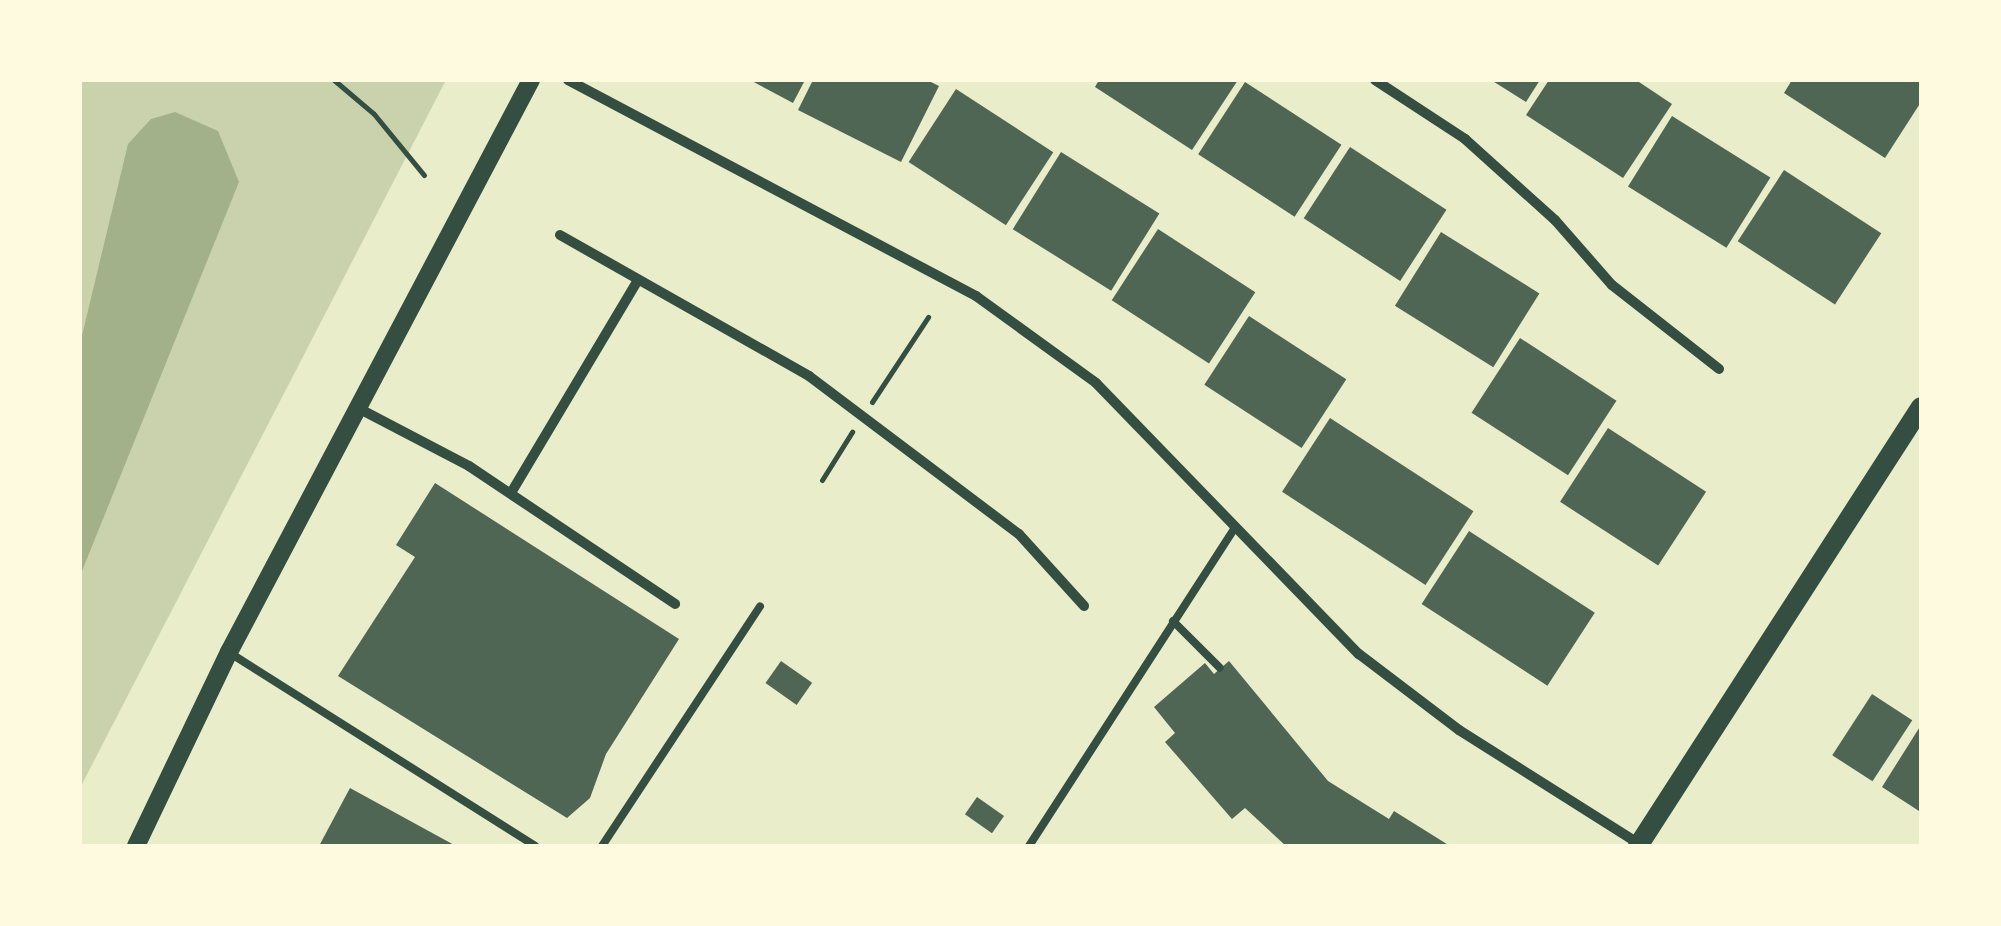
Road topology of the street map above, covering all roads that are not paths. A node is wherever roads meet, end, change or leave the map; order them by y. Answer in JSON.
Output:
{"nodes":[{"id":1,"x":531,"y":80,"type":"edge"},
{"id":2,"x":568,"y":80,"type":"edge"},
{"id":3,"x":1375,"y":80,"type":"edge"},
{"id":4,"x":560,"y":235,"type":"dead end"},
{"id":5,"x":638,"y":280,"type":"junction"},
{"id":6,"x":1719,"y":369,"type":"dead end"},
{"id":7,"x":1921,"y":407,"type":"edge"},
{"id":8,"x":358,"y":408,"type":"junction"},
{"id":9,"x":511,"y":493,"type":"junction"},
{"id":10,"x":1234,"y":529,"type":"junction"},
{"id":11,"x":674,"y":604,"type":"dead end"},
{"id":12,"x":760,"y":606,"type":"dead end"},
{"id":13,"x":1084,"y":606,"type":"dead end"},
{"id":14,"x":1174,"y":621,"type":"junction"},
{"id":15,"x":229,"y":652,"type":"junction"},
{"id":16,"x":1220,"y":668,"type":"dead end"},
{"id":17,"x":604,"y":843,"type":"edge"},
{"id":18,"x":1638,"y":845,"type":"edge"},
{"id":19,"x":136,"y":846,"type":"edge"},
{"id":20,"x":535,"y":846,"type":"edge"},
{"id":21,"x":1028,"y":846,"type":"edge"}],
"edges":[{"from":1,"to":8,"type":"street"},
{"from":2,"to":10,"type":"street"},
{"from":3,"to":6,"type":"street"},
{"from":4,"to":5,"type":"street"},
{"from":5,"to":9,"type":"street"},
{"from":5,"to":13,"type":"street"},
{"from":7,"to":18,"type":"main road"},
{"from":8,"to":9,"type":"street"},
{"from":8,"to":15,"type":"street"},
{"from":9,"to":11,"type":"street"},
{"from":10,"to":14,"type":"lane"},
{"from":10,"to":18,"type":"street"},
{"from":12,"to":17,"type":"lane"},
{"from":14,"to":16,"type":"lane"},
{"from":14,"to":21,"type":"lane"},
{"from":15,"to":19,"type":"street"},
{"from":15,"to":20,"type":"lane"}]}
